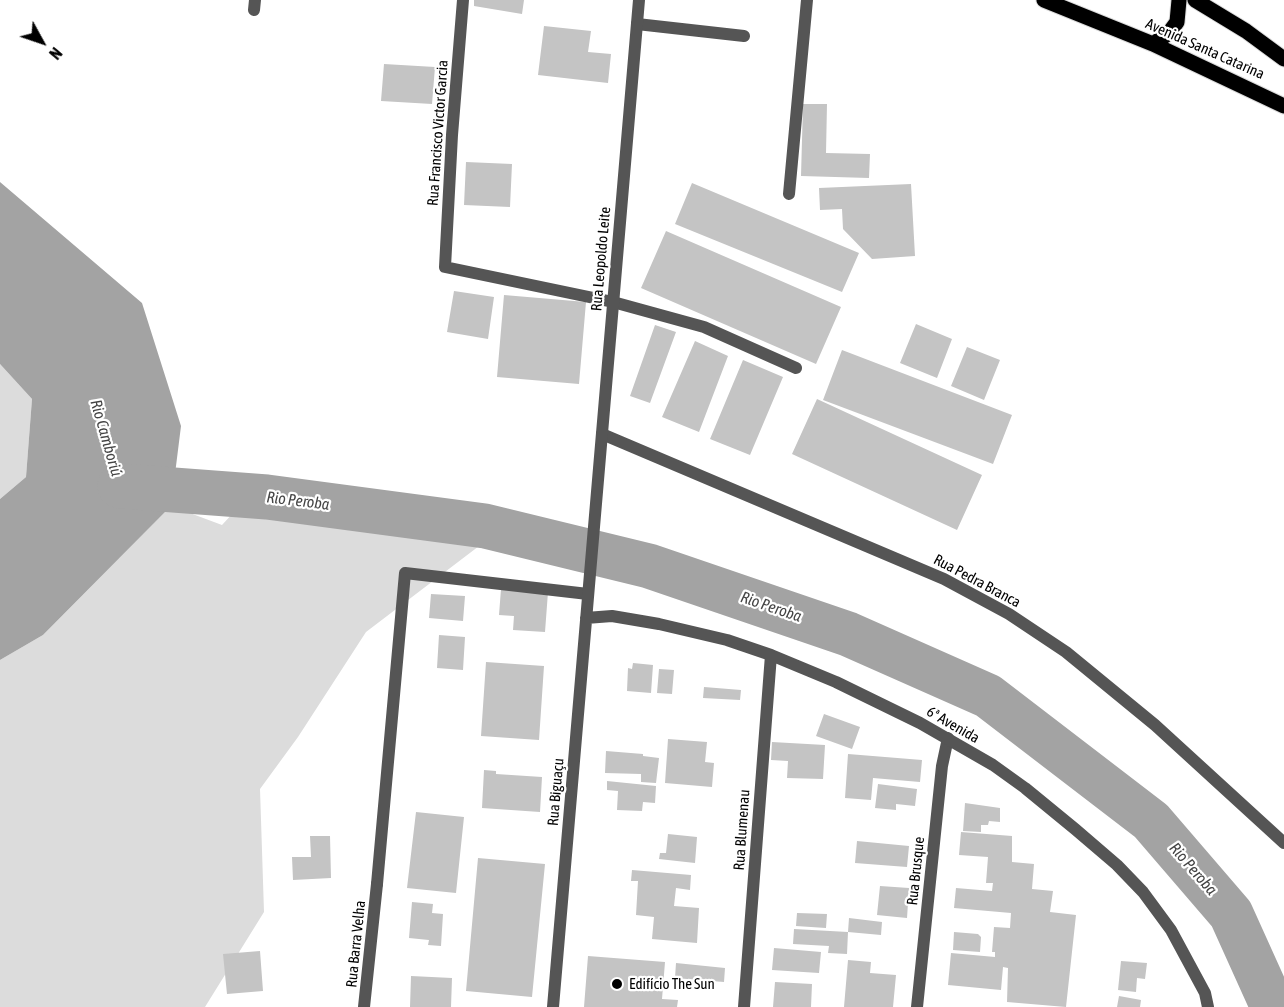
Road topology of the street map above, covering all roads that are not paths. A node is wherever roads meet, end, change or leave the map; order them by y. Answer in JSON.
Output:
{"nodes":[{"id":1,"x":463,"y":0,"type":"edge"},
{"id":2,"x":639,"y":0,"type":"edge"},
{"id":3,"x":807,"y":0,"type":"edge"},
{"id":4,"x":1044,"y":0,"type":"edge"},
{"id":5,"x":1179,"y":0,"type":"edge"},
{"id":6,"x":1195,"y":0,"type":"edge"},
{"id":7,"x":637,"y":24,"type":"junction"},
{"id":8,"x":744,"y":36,"type":"dead end"},
{"id":9,"x":1153,"y":44,"type":"junction"},
{"id":10,"x":1284,"y":59,"type":"edge"},
{"id":11,"x":1284,"y":106,"type":"edge"},
{"id":12,"x":789,"y":194,"type":"dead end"},
{"id":13,"x":613,"y":302,"type":"junction"},
{"id":14,"x":796,"y":368,"type":"dead end"},
{"id":15,"x":602,"y":434,"type":"junction"},
{"id":16,"x":589,"y":580,"type":"joint"},
{"id":17,"x":588,"y":594,"type":"junction"},
{"id":18,"x":586,"y":618,"type":"junction"},
{"id":19,"x":771,"y":655,"type":"junction"},
{"id":20,"x":948,"y":738,"type":"junction"},
{"id":21,"x":1284,"y":843,"type":"edge"},
{"id":22,"x":1204,"y":993,"type":"junction"},
{"id":23,"x":364,"y":1007,"type":"edge"},
{"id":24,"x":553,"y":1007,"type":"edge"},
{"id":25,"x":744,"y":1007,"type":"edge"},
{"id":26,"x":916,"y":1007,"type":"edge"},
{"id":27,"x":1200,"y":1007,"type":"edge"},
{"id":28,"x":1208,"y":1007,"type":"edge"}],
"edges":[{"from":1,"to":13,"type":"street","name":"Rua Francisco Victor Garcia"},
{"from":2,"to":7,"type":"street","name":"Rua Leopoldo Leite"},
{"from":3,"to":12,"type":"street"},
{"from":4,"to":9,"type":"main road","name":"Avenida Santa Catarina"},
{"from":5,"to":9,"type":"main road"},
{"from":6,"to":10,"type":"main road","name":"Avenida Santa Catarina"},
{"from":7,"to":8,"type":"street"},
{"from":7,"to":13,"type":"street","name":"Rua Leopoldo Leite"},
{"from":9,"to":11,"type":"main road","name":"Avenida Santa Catarina"},
{"from":13,"to":14,"type":"street"},
{"from":13,"to":15,"type":"street","name":"Rua Leopoldo Leite"},
{"from":15,"to":16,"type":"street","name":"Rua Leopoldo Leite"},
{"from":15,"to":21,"type":"street","name":"Rua Pedra Branca"},
{"from":16,"to":17,"type":"street","name":"Rua Biguaçu"},
{"from":17,"to":18,"type":"street","name":"Rua Biguaçu"},
{"from":17,"to":23,"type":"street","name":"Rua Barra Velha"},
{"from":18,"to":19,"type":"street","name":"6ª Avenida"},
{"from":18,"to":24,"type":"street","name":"Rua Biguaçu"},
{"from":19,"to":20,"type":"street","name":"6ª Avenida"},
{"from":19,"to":25,"type":"street","name":"Rua Blumenau"},
{"from":20,"to":22,"type":"street","name":"6ª Avenida"},
{"from":20,"to":26,"type":"street","name":"Rua Brusque"},
{"from":22,"to":27,"type":"street"},
{"from":22,"to":28,"type":"street","name":"6ª Avenida"}]}
